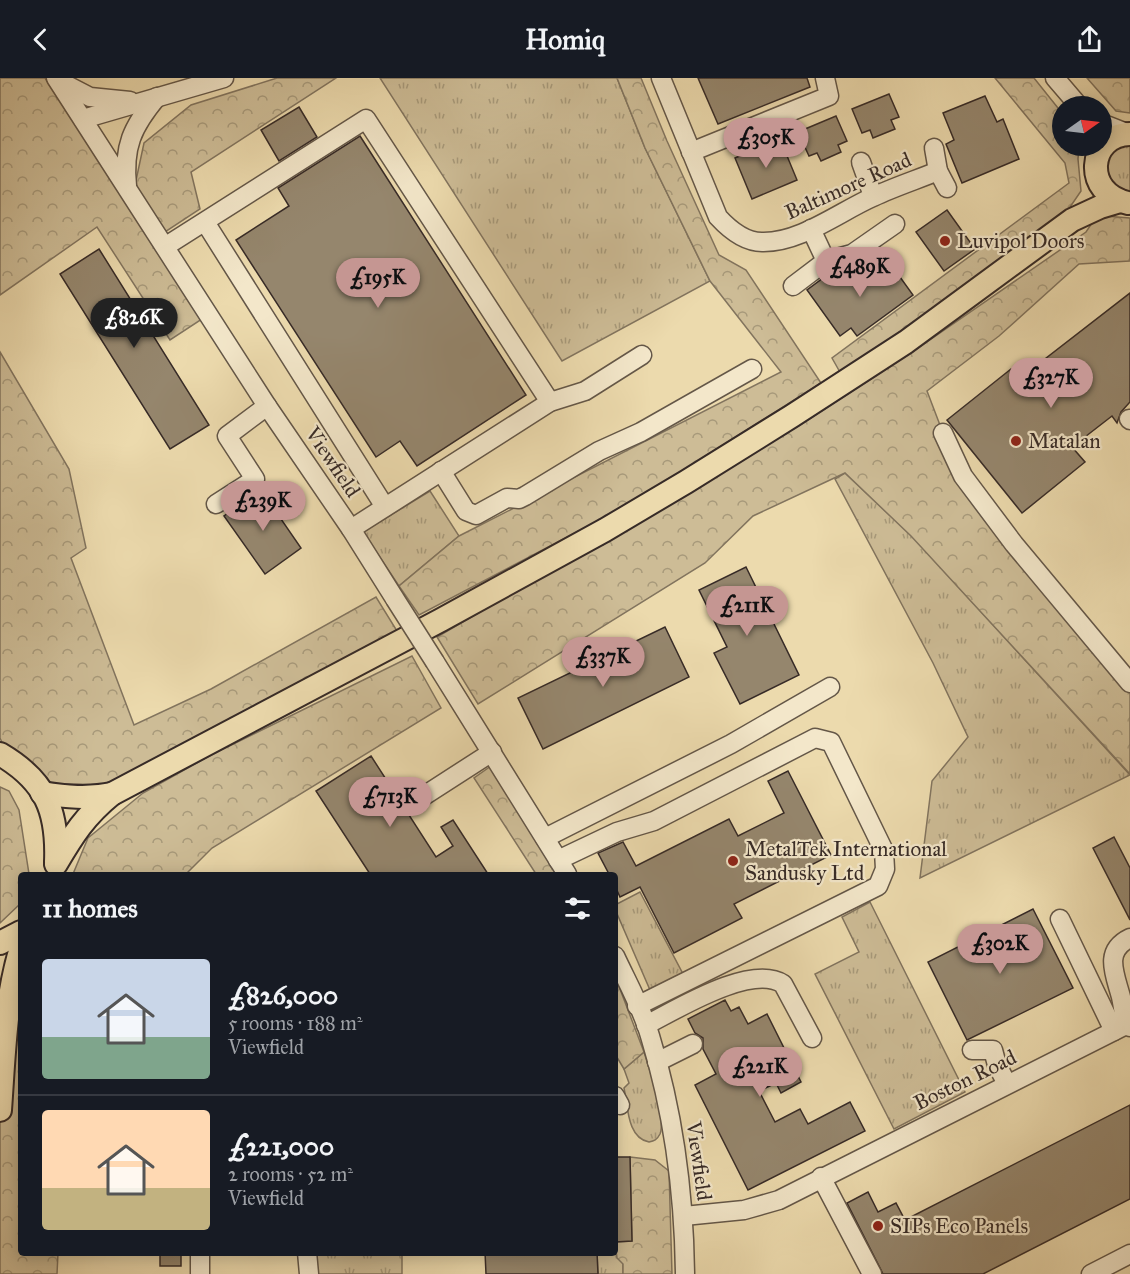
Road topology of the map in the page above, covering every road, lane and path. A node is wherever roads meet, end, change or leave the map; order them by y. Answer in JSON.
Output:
{"nodes":[{"id":1,"x":224,"y":78,"type":"edge"},
{"id":2,"x":661,"y":78,"type":"edge"},
{"id":3,"x":840,"y":78,"type":"edge"},
{"id":4,"x":1055,"y":78,"type":"edge"},
{"id":5,"x":57,"y":79,"type":"edge"},
{"id":6,"x":827,"y":87,"type":"edge"},
{"id":7,"x":1070,"y":96,"type":"edge"},
{"id":8,"x":150,"y":99,"type":"junction"},
{"id":9,"x":83,"y":119,"type":"junction"},
{"id":10,"x":1112,"y":127,"type":"edge"},
{"id":11,"x":1130,"y":134,"type":"edge"},
{"id":12,"x":934,"y":148,"type":"dead end"},
{"id":13,"x":691,"y":152,"type":"junction"},
{"id":14,"x":1097,"y":157,"type":"edge"},
{"id":15,"x":861,"y":162,"type":"dead end"},
{"id":16,"x":938,"y":171,"type":"junction"},
{"id":17,"x":947,"y":188,"type":"dead end"},
{"id":18,"x":128,"y":190,"type":"junction"},
{"id":19,"x":873,"y":196,"type":"junction"},
{"id":20,"x":1127,"y":202,"type":"edge"},
{"id":21,"x":1072,"y":220,"type":"junction"},
{"id":22,"x":205,"y":222,"type":"junction"},
{"id":23,"x":895,"y":224,"type":"dead end"},
{"id":24,"x":811,"y":229,"type":"junction"},
{"id":25,"x":166,"y":246,"type":"junction"},
{"id":26,"x":826,"y":261,"type":"junction"},
{"id":27,"x":793,"y":286,"type":"dead end"},
{"id":28,"x":642,"y":355,"type":"dead end"},
{"id":29,"x":752,"y":369,"type":"dead end"},
{"id":30,"x":550,"y":402,"type":"junction"},
{"id":31,"x":267,"y":406,"type":"junction"},
{"id":32,"x":943,"y":433,"type":"dead end"},
{"id":33,"x":441,"y":471,"type":"junction"},
{"id":34,"x":216,"y":504,"type":"dead end"},
{"id":35,"x":385,"y":507,"type":"junction"},
{"id":36,"x":351,"y":529,"type":"junction"},
{"id":37,"x":1130,"y":683,"type":"edge"},
{"id":38,"x":830,"y":687,"type":"dead end"},
{"id":39,"x":0,"y":738,"type":"edge"},
{"id":40,"x":492,"y":752,"type":"junction"},
{"id":41,"x":8,"y":759,"type":"edge"},
{"id":42,"x":42,"y":793,"type":"junction"},
{"id":43,"x":112,"y":794,"type":"junction"},
{"id":44,"x":416,"y":801,"type":"dead end"},
{"id":45,"x":546,"y":838,"type":"junction"},
{"id":46,"x":563,"y":867,"type":"edge"},
{"id":47,"x":55,"y":869,"type":"edge"},
{"id":48,"x":1060,"y":919,"type":"dead end"},
{"id":49,"x":18,"y":934,"type":"edge"},
{"id":50,"x":1130,"y":938,"type":"edge"},
{"id":51,"x":0,"y":943,"type":"edge"},
{"id":52,"x":18,"y":957,"type":"edge"},
{"id":53,"x":618,"y":963,"type":"edge"},
{"id":54,"x":638,"y":1006,"type":"junction"},
{"id":55,"x":646,"y":1025,"type":"junction"},
{"id":56,"x":1123,"y":1028,"type":"edge"},
{"id":57,"x":812,"y":1038,"type":"dead end"},
{"id":58,"x":693,"y":1044,"type":"dead end"},
{"id":59,"x":972,"y":1050,"type":"dead end"},
{"id":60,"x":657,"y":1062,"type":"junction"},
{"id":61,"x":1007,"y":1084,"type":"junction"},
{"id":62,"x":0,"y":1110,"type":"edge"},
{"id":63,"x":821,"y":1177,"type":"junction"},
{"id":64,"x":684,"y":1216,"type":"junction"},
{"id":65,"x":1130,"y":1254,"type":"edge"},
{"id":66,"x":200,"y":1256,"type":"edge"},
{"id":67,"x":307,"y":1256,"type":"edge"},
{"id":68,"x":200,"y":1274,"type":"edge"},
{"id":69,"x":309,"y":1274,"type":"edge"},
{"id":70,"x":685,"y":1274,"type":"edge"},
{"id":71,"x":872,"y":1274,"type":"edge"},
{"id":72,"x":1091,"y":1274,"type":"edge"}],
"edges":[{"from":1,"to":8,"type":"street"},
{"from":2,"to":13,"type":"street","name":"Baltimore Road"},
{"from":3,"to":6,"type":"street"},
{"from":4,"to":7,"type":"street"},
{"from":5,"to":8,"type":"street"},
{"from":5,"to":9,"type":"street","name":"Viewfield"},
{"from":6,"to":13,"type":"street"},
{"from":8,"to":9,"type":"street"},
{"from":8,"to":18,"type":"street"},
{"from":9,"to":18,"type":"street","name":"Viewfield"},
{"from":10,"to":11,"type":"street"},
{"from":11,"to":14,"type":"main road"},
{"from":12,"to":16,"type":"street"},
{"from":13,"to":24,"type":"street","name":"Baltimore Road"},
{"from":14,"to":20,"type":"main road"},
{"from":14,"to":21,"type":"main road"},
{"from":15,"to":19,"type":"street"},
{"from":16,"to":17,"type":"street"},
{"from":16,"to":19,"type":"street","name":"Baltimore Road"},
{"from":18,"to":25,"type":"street","name":"Viewfield"},
{"from":19,"to":24,"type":"street","name":"Baltimore Road"},
{"from":20,"to":21,"type":"main road"},
{"from":21,"to":43,"type":"main road"},
{"from":22,"to":25,"type":"street"},
{"from":22,"to":30,"type":"street"},
{"from":22,"to":35,"type":"street"},
{"from":23,"to":26,"type":"street"},
{"from":24,"to":26,"type":"street"},
{"from":25,"to":31,"type":"street","name":"Viewfield"},
{"from":26,"to":27,"type":"street"},
{"from":28,"to":30,"type":"street"},
{"from":29,"to":33,"type":"street"},
{"from":30,"to":33,"type":"street"},
{"from":31,"to":34,"type":"street"},
{"from":31,"to":36,"type":"street","name":"Viewfield"},
{"from":32,"to":37,"type":"street"},
{"from":33,"to":35,"type":"street"},
{"from":35,"to":36,"type":"street"},
{"from":36,"to":40,"type":"street","name":"Viewfield","bridge":true},
{"from":38,"to":45,"type":"street"},
{"from":39,"to":41,"type":"main road"},
{"from":40,"to":44,"type":"street"},
{"from":40,"to":45,"type":"street","name":"Viewfield"},
{"from":41,"to":42,"type":"main road"},
{"from":42,"to":43,"type":"main road"},
{"from":42,"to":47,"type":"main road"},
{"from":43,"to":47,"type":"main road"},
{"from":45,"to":46,"type":"street","name":"Viewfield"},
{"from":46,"to":54,"type":"street"},
{"from":48,"to":56,"type":"street"},
{"from":49,"to":51,"type":"main road"},
{"from":50,"to":56,"type":"street"},
{"from":52,"to":62,"type":"main road"},
{"from":53,"to":54,"type":"street","name":"Viewfield"},
{"from":54,"to":55,"type":"street","name":"Viewfield"},
{"from":55,"to":57,"type":"street"},
{"from":55,"to":60,"type":"street","name":"Viewfield"},
{"from":56,"to":61,"type":"street","name":"Boston Road"},
{"from":58,"to":60,"type":"street"},
{"from":59,"to":61,"type":"street"},
{"from":60,"to":64,"type":"street","name":"Viewfield"},
{"from":61,"to":63,"type":"street","name":"Boston Road"},
{"from":63,"to":64,"type":"street","name":"Boston Road"},
{"from":63,"to":71,"type":"street"},
{"from":64,"to":70,"type":"street","name":"Viewfield"},
{"from":65,"to":72,"type":"street"},
{"from":66,"to":68,"type":"street"},
{"from":67,"to":69,"type":"street"}]}
